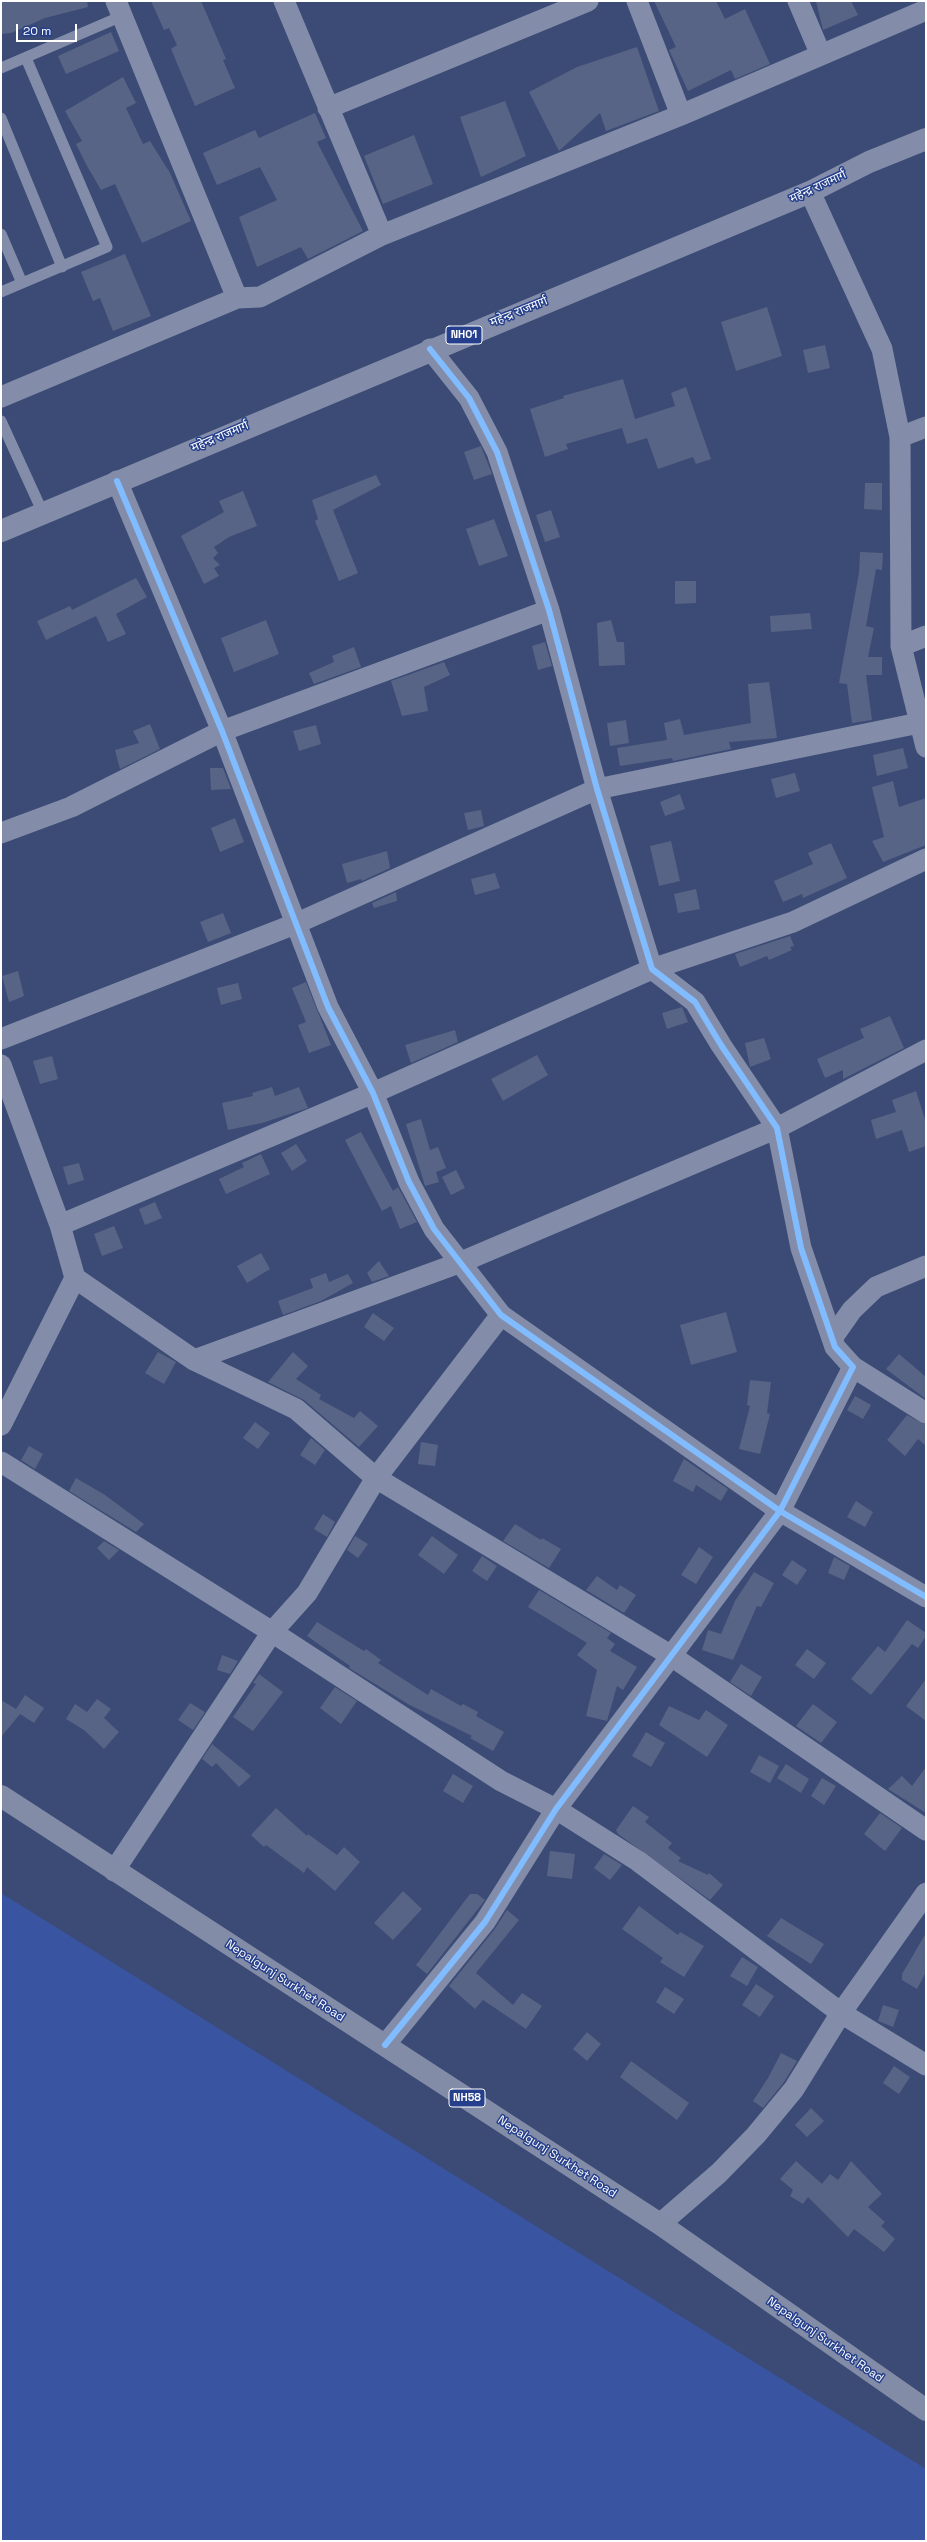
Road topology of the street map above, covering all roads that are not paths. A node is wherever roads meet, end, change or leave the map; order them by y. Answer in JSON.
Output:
{"nodes":[{"id":1,"x":284,"y":1,"type":"edge"},
{"id":2,"x":588,"y":1,"type":"edge"},
{"id":3,"x":637,"y":1,"type":"edge"},
{"id":4,"x":798,"y":1,"type":"edge"},
{"id":5,"x":119,"y":8,"type":"edge"},
{"id":6,"x":926,"y":10,"type":"edge"},
{"id":7,"x":821,"y":55,"type":"junction"},
{"id":8,"x":26,"y":58,"type":"junction"},
{"id":9,"x":1,"y":68,"type":"edge"},
{"id":10,"x":328,"y":108,"type":"junction"},
{"id":11,"x":681,"y":115,"type":"junction"},
{"id":12,"x":1,"y":118,"type":"edge"},
{"id":13,"x":926,"y":139,"type":"edge"},
{"id":14,"x":810,"y":192,"type":"junction"},
{"id":15,"x":1,"y":234,"type":"edge"},
{"id":16,"x":382,"y":235,"type":"junction"},
{"id":17,"x":62,"y":267,"type":"junction"},
{"id":18,"x":22,"y":284,"type":"junction"},
{"id":19,"x":1,"y":292,"type":"edge"},
{"id":20,"x":237,"y":298,"type":"junction"},
{"id":21,"x":430,"y":349,"type":"junction"},
{"id":22,"x":1,"y":397,"type":"edge"},
{"id":23,"x":1,"y":421,"type":"edge"},
{"id":24,"x":926,"y":427,"type":"edge"},
{"id":25,"x":900,"y":437,"type":"junction"},
{"id":26,"x":117,"y":481,"type":"junction"},
{"id":27,"x":42,"y":513,"type":"junction"},
{"id":28,"x":1,"y":531,"type":"edge"},
{"id":29,"x":549,"y":610,"type":"junction"},
{"id":30,"x":926,"y":636,"type":"edge"},
{"id":31,"x":901,"y":646,"type":"junction"},
{"id":32,"x":919,"y":723,"type":"junction"},
{"id":33,"x":222,"y":731,"type":"junction"},
{"id":34,"x":926,"y":747,"type":"edge"},
{"id":35,"x":597,"y":789,"type":"junction"},
{"id":36,"x":1,"y":833,"type":"edge"},
{"id":37,"x":926,"y":859,"type":"edge"},
{"id":38,"x":295,"y":924,"type":"junction"},
{"id":39,"x":652,"y":969,"type":"junction"},
{"id":40,"x":1,"y":1039,"type":"edge"},
{"id":41,"x":926,"y":1050,"type":"edge"},
{"id":42,"x":1,"y":1065,"type":"edge"},
{"id":43,"x":373,"y":1093,"type":"junction"},
{"id":44,"x":777,"y":1128,"type":"junction"},
{"id":45,"x":60,"y":1225,"type":"junction"},
{"id":46,"x":459,"y":1263,"type":"junction"},
{"id":47,"x":926,"y":1266,"type":"edge"},
{"id":48,"x":75,"y":1278,"type":"junction"},
{"id":49,"x":501,"y":1315,"type":"junction"},
{"id":50,"x":834,"y":1337,"type":"junction"},
{"id":51,"x":194,"y":1360,"type":"junction"},
{"id":52,"x":853,"y":1367,"type":"junction"},
{"id":53,"x":926,"y":1413,"type":"edge"},
{"id":54,"x":1,"y":1425,"type":"edge"},
{"id":55,"x":1,"y":1462,"type":"edge"},
{"id":56,"x":376,"y":1478,"type":"junction"},
{"id":57,"x":780,"y":1511,"type":"junction"},
{"id":58,"x":926,"y":1597,"type":"edge"},
{"id":59,"x":272,"y":1632,"type":"junction"},
{"id":60,"x":670,"y":1655,"type":"junction"},
{"id":61,"x":1,"y":1796,"type":"edge"},
{"id":62,"x":556,"y":1809,"type":"junction"},
{"id":63,"x":926,"y":1830,"type":"edge"},
{"id":64,"x":114,"y":1871,"type":"junction"},
{"id":65,"x":926,"y":1893,"type":"edge"},
{"id":66,"x":841,"y":2013,"type":"junction"},
{"id":67,"x":386,"y":2045,"type":"junction"},
{"id":68,"x":926,"y":2065,"type":"edge"},
{"id":69,"x":660,"y":2224,"type":"junction"},
{"id":70,"x":926,"y":2410,"type":"edge"}],
"edges":[{"from":1,"to":10,"type":"street"},
{"from":2,"to":10,"type":"street"},
{"from":3,"to":11,"type":"street"},
{"from":4,"to":7,"type":"street"},
{"from":5,"to":8,"type":"lane"},
{"from":5,"to":20,"type":"street"},
{"from":6,"to":7,"type":"street"},
{"from":7,"to":11,"type":"street"},
{"from":8,"to":9,"type":"lane"},
{"from":8,"to":17,"type":"lane"},
{"from":10,"to":16,"type":"street"},
{"from":11,"to":16,"type":"street"},
{"from":12,"to":17,"type":"lane"},
{"from":13,"to":14,"type":"highway","name":"महेन्द्र राजमार्ग","number":"NH01"},
{"from":14,"to":21,"type":"highway","name":"महेन्द्र राजमार्ग","number":"NH01"},
{"from":14,"to":25,"type":"street"},
{"from":15,"to":18,"type":"lane"},
{"from":16,"to":20,"type":"street"},
{"from":17,"to":18,"type":"lane"},
{"from":18,"to":19,"type":"lane"},
{"from":20,"to":22,"type":"street"},
{"from":21,"to":26,"type":"highway","name":"महेन्द्र राजमार्ग","number":"NH01"},
{"from":21,"to":29,"type":"street"},
{"from":23,"to":27,"type":"lane"},
{"from":24,"to":25,"type":"street"},
{"from":25,"to":31,"type":"street"},
{"from":26,"to":27,"type":"highway","name":"महेन्द्र राजमार्ग","number":"NH01"},
{"from":26,"to":33,"type":"street"},
{"from":27,"to":28,"type":"highway","name":"महेन्द्र राजमार्ग","number":"NH01"},
{"from":29,"to":33,"type":"street"},
{"from":29,"to":35,"type":"street"},
{"from":30,"to":31,"type":"street"},
{"from":31,"to":32,"type":"street"},
{"from":32,"to":34,"type":"street"},
{"from":32,"to":35,"type":"street"},
{"from":33,"to":36,"type":"street"},
{"from":33,"to":38,"type":"street"},
{"from":35,"to":38,"type":"street"},
{"from":35,"to":39,"type":"street"},
{"from":37,"to":39,"type":"street"},
{"from":38,"to":40,"type":"street"},
{"from":38,"to":43,"type":"street"},
{"from":39,"to":43,"type":"street"},
{"from":39,"to":44,"type":"street"},
{"from":41,"to":44,"type":"street"},
{"from":42,"to":45,"type":"street"},
{"from":43,"to":45,"type":"street"},
{"from":43,"to":46,"type":"street"},
{"from":44,"to":46,"type":"street"},
{"from":44,"to":50,"type":"street"},
{"from":45,"to":48,"type":"street"},
{"from":46,"to":49,"type":"street"},
{"from":46,"to":51,"type":"street"},
{"from":47,"to":50,"type":"street"},
{"from":48,"to":51,"type":"street"},
{"from":48,"to":54,"type":"street"},
{"from":49,"to":56,"type":"street"},
{"from":49,"to":57,"type":"street"},
{"from":50,"to":52,"type":"street"},
{"from":51,"to":56,"type":"street"},
{"from":52,"to":53,"type":"street"},
{"from":52,"to":57,"type":"street"},
{"from":55,"to":59,"type":"street"},
{"from":56,"to":59,"type":"street"},
{"from":56,"to":60,"type":"street"},
{"from":57,"to":58,"type":"street"},
{"from":57,"to":60,"type":"street"},
{"from":59,"to":62,"type":"street"},
{"from":59,"to":64,"type":"street"},
{"from":60,"to":62,"type":"street"},
{"from":60,"to":63,"type":"street"},
{"from":61,"to":64,"type":"main road","name":"Nepalgunj Surkhet Road","number":"NH58"},
{"from":62,"to":66,"type":"street"},
{"from":62,"to":67,"type":"street"},
{"from":64,"to":67,"type":"main road","name":"Nepalgunj Surkhet Road","number":"NH58"},
{"from":65,"to":66,"type":"street"},
{"from":66,"to":68,"type":"street"},
{"from":66,"to":69,"type":"street"},
{"from":67,"to":69,"type":"main road","name":"Nepalgunj Surkhet Road","number":"NH58"},
{"from":69,"to":70,"type":"main road","name":"Nepalgunj Surkhet Road","number":"NH58"}]}
